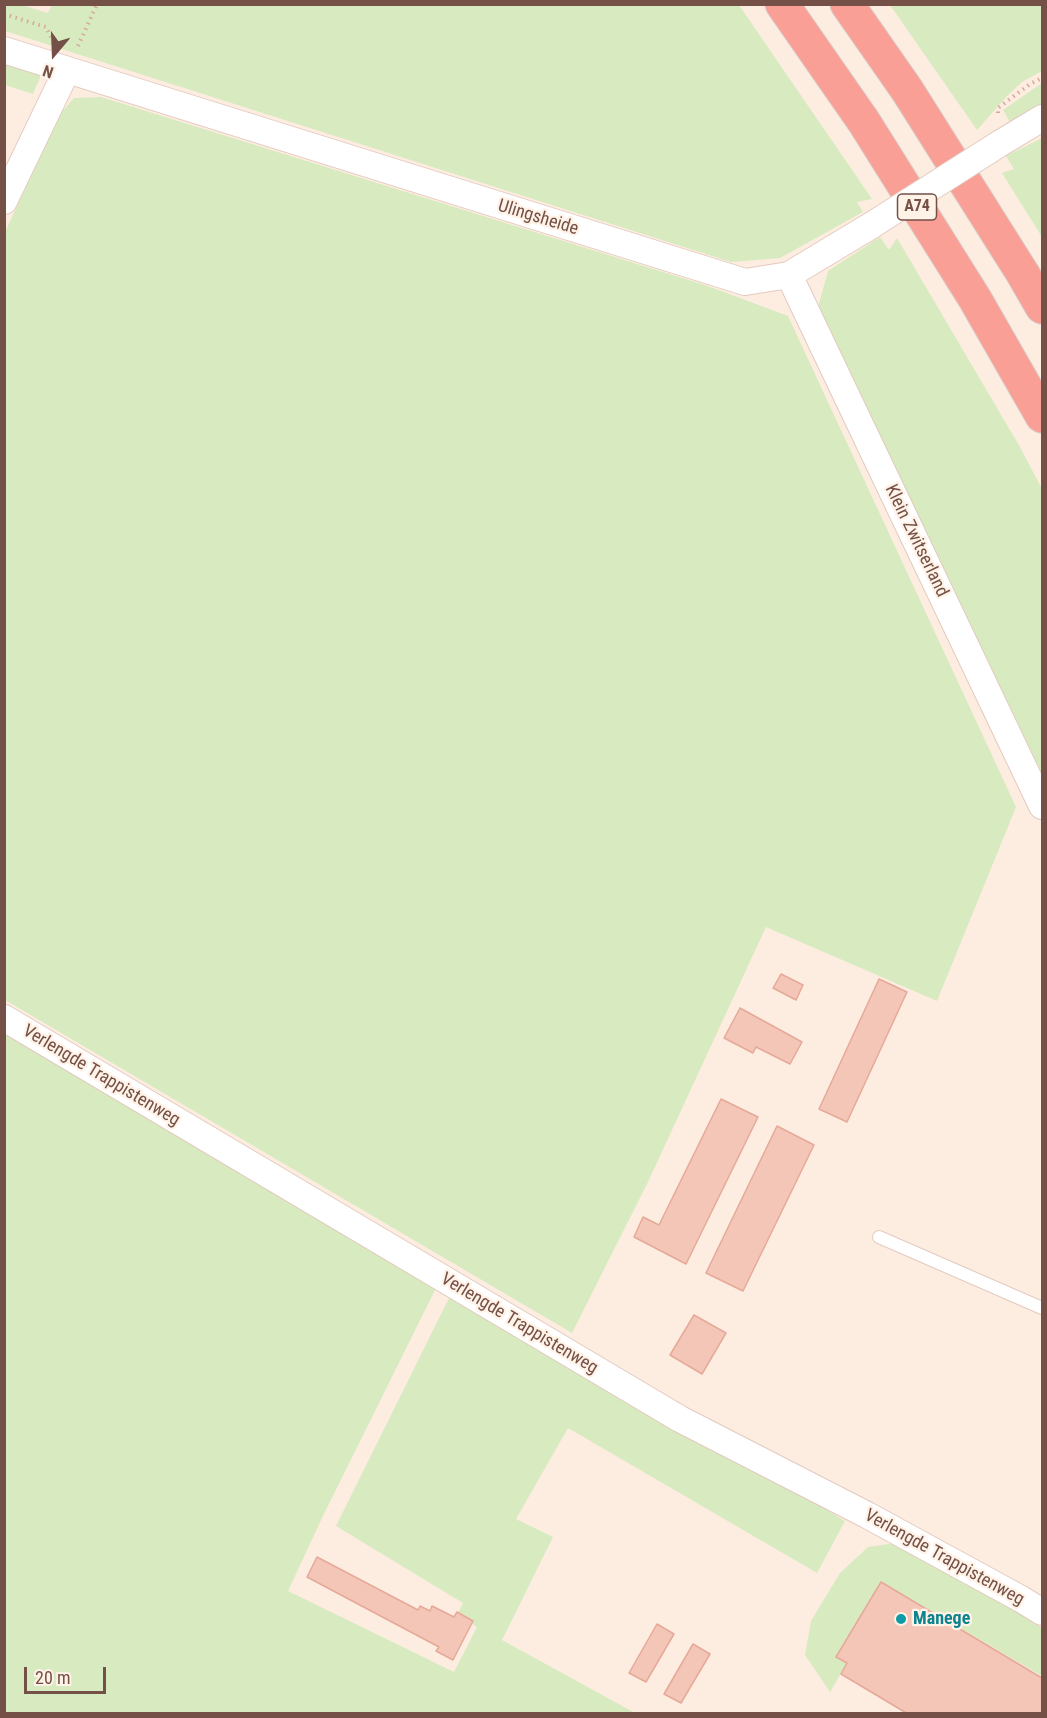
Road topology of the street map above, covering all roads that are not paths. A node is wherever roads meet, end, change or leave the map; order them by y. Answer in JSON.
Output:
{"nodes":[{"id":1,"x":782,"y":4,"type":"edge"},
{"id":2,"x":847,"y":4,"type":"edge"},
{"id":3,"x":4,"y":50,"type":"edge"},
{"id":4,"x":67,"y":70,"type":"junction"},
{"id":5,"x":1042,"y":118,"type":"edge"},
{"id":6,"x":4,"y":201,"type":"edge"},
{"id":7,"x":789,"y":275,"type":"junction"},
{"id":8,"x":1042,"y":307,"type":"edge"},
{"id":9,"x":1042,"y":416,"type":"edge"},
{"id":10,"x":1042,"y":806,"type":"edge"},
{"id":11,"x":4,"y":1018,"type":"edge"},
{"id":12,"x":879,"y":1237,"type":"dead end"},
{"id":13,"x":1042,"y":1308,"type":"edge"},
{"id":14,"x":1042,"y":1612,"type":"edge"}],
"edges":[{"from":1,"to":9,"type":"highway","number":"A74"},
{"from":2,"to":8,"type":"highway"},
{"from":3,"to":4,"type":"street","name":"Ulingsheide"},
{"from":4,"to":6,"type":"street"},
{"from":4,"to":7,"type":"street","name":"Ulingsheide"},
{"from":5,"to":7,"type":"street","name":"Ulingsheide","bridge":true},
{"from":7,"to":10,"type":"street","name":"Klein Zwitserland"},
{"from":11,"to":14,"type":"street","name":"Verlengde Trappistenweg"},
{"from":12,"to":13,"type":"lane"}]}
